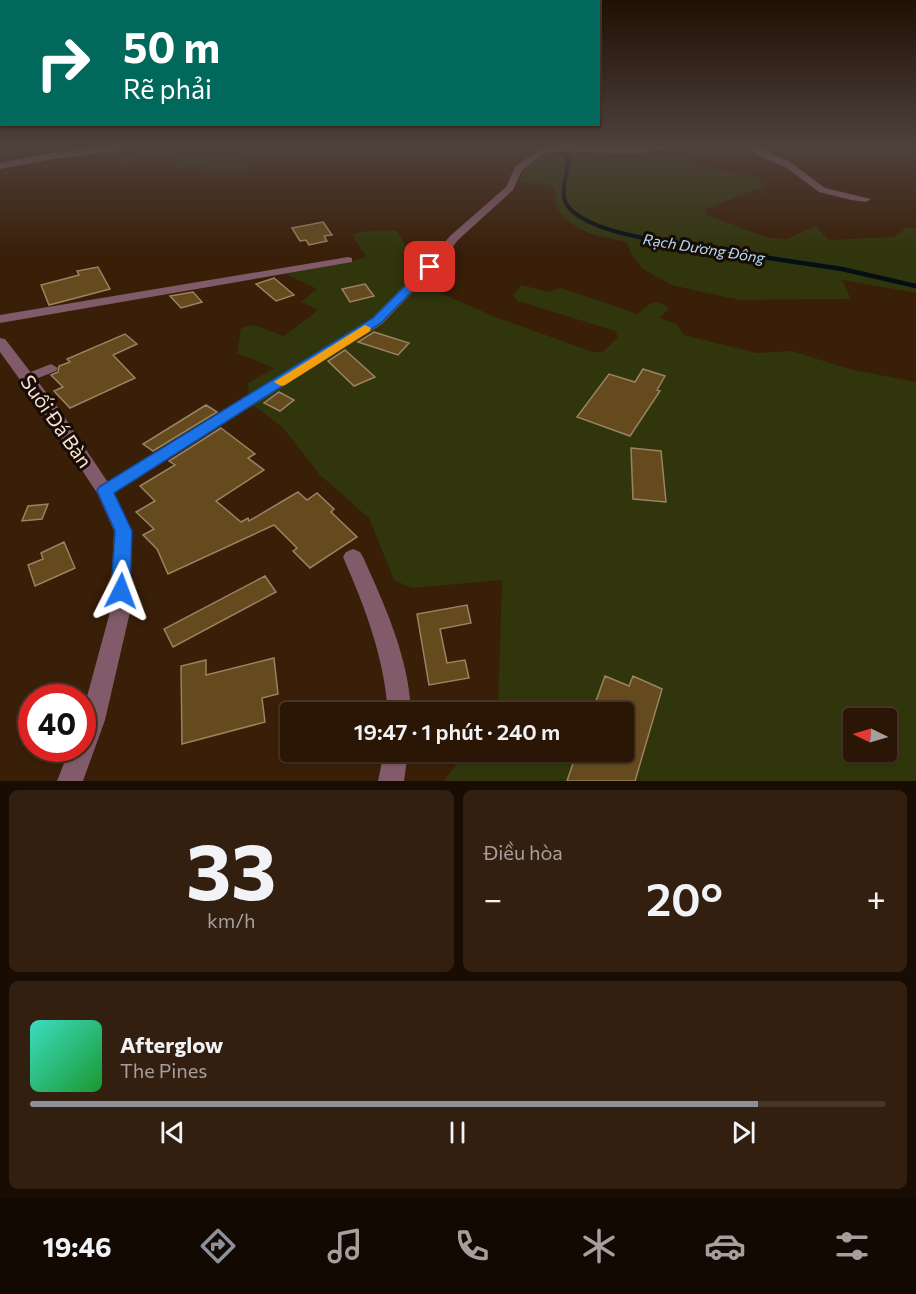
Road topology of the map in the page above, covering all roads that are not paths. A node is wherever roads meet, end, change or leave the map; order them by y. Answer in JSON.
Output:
{"nodes":[{"id":1,"x":512,"y":182,"type":"edge"},
{"id":2,"x":809,"y":182,"type":"edge"},
{"id":3,"x":866,"y":200,"type":"dead end"},
{"id":4,"x":348,"y":260,"type":"dead end"},
{"id":5,"x":0,"y":319,"type":"edge"},
{"id":6,"x":0,"y":342,"type":"edge"},
{"id":7,"x":51,"y":368,"type":"dead end"},
{"id":8,"x":28,"y":378,"type":"junction"},
{"id":9,"x":105,"y":491,"type":"junction"},
{"id":10,"x":353,"y":557,"type":"dead end"},
{"id":11,"x":398,"y":702,"type":"edge"},
{"id":12,"x":395,"y":762,"type":"edge"},
{"id":13,"x":70,"y":781,"type":"edge"},
{"id":14,"x":392,"y":781,"type":"edge"}],
"edges":[{"from":1,"to":9,"type":"street"},
{"from":2,"to":3,"type":"street"},
{"from":4,"to":5,"type":"street"},
{"from":6,"to":8,"type":"street","name":"Suối Đá Bàn"},
{"from":7,"to":8,"type":"street"},
{"from":8,"to":9,"type":"street","name":"Suối Đá Bàn"},
{"from":9,"to":13,"type":"street","name":"Suối Đá Bàn"},
{"from":10,"to":11,"type":"street"},
{"from":12,"to":14,"type":"street"}]}
